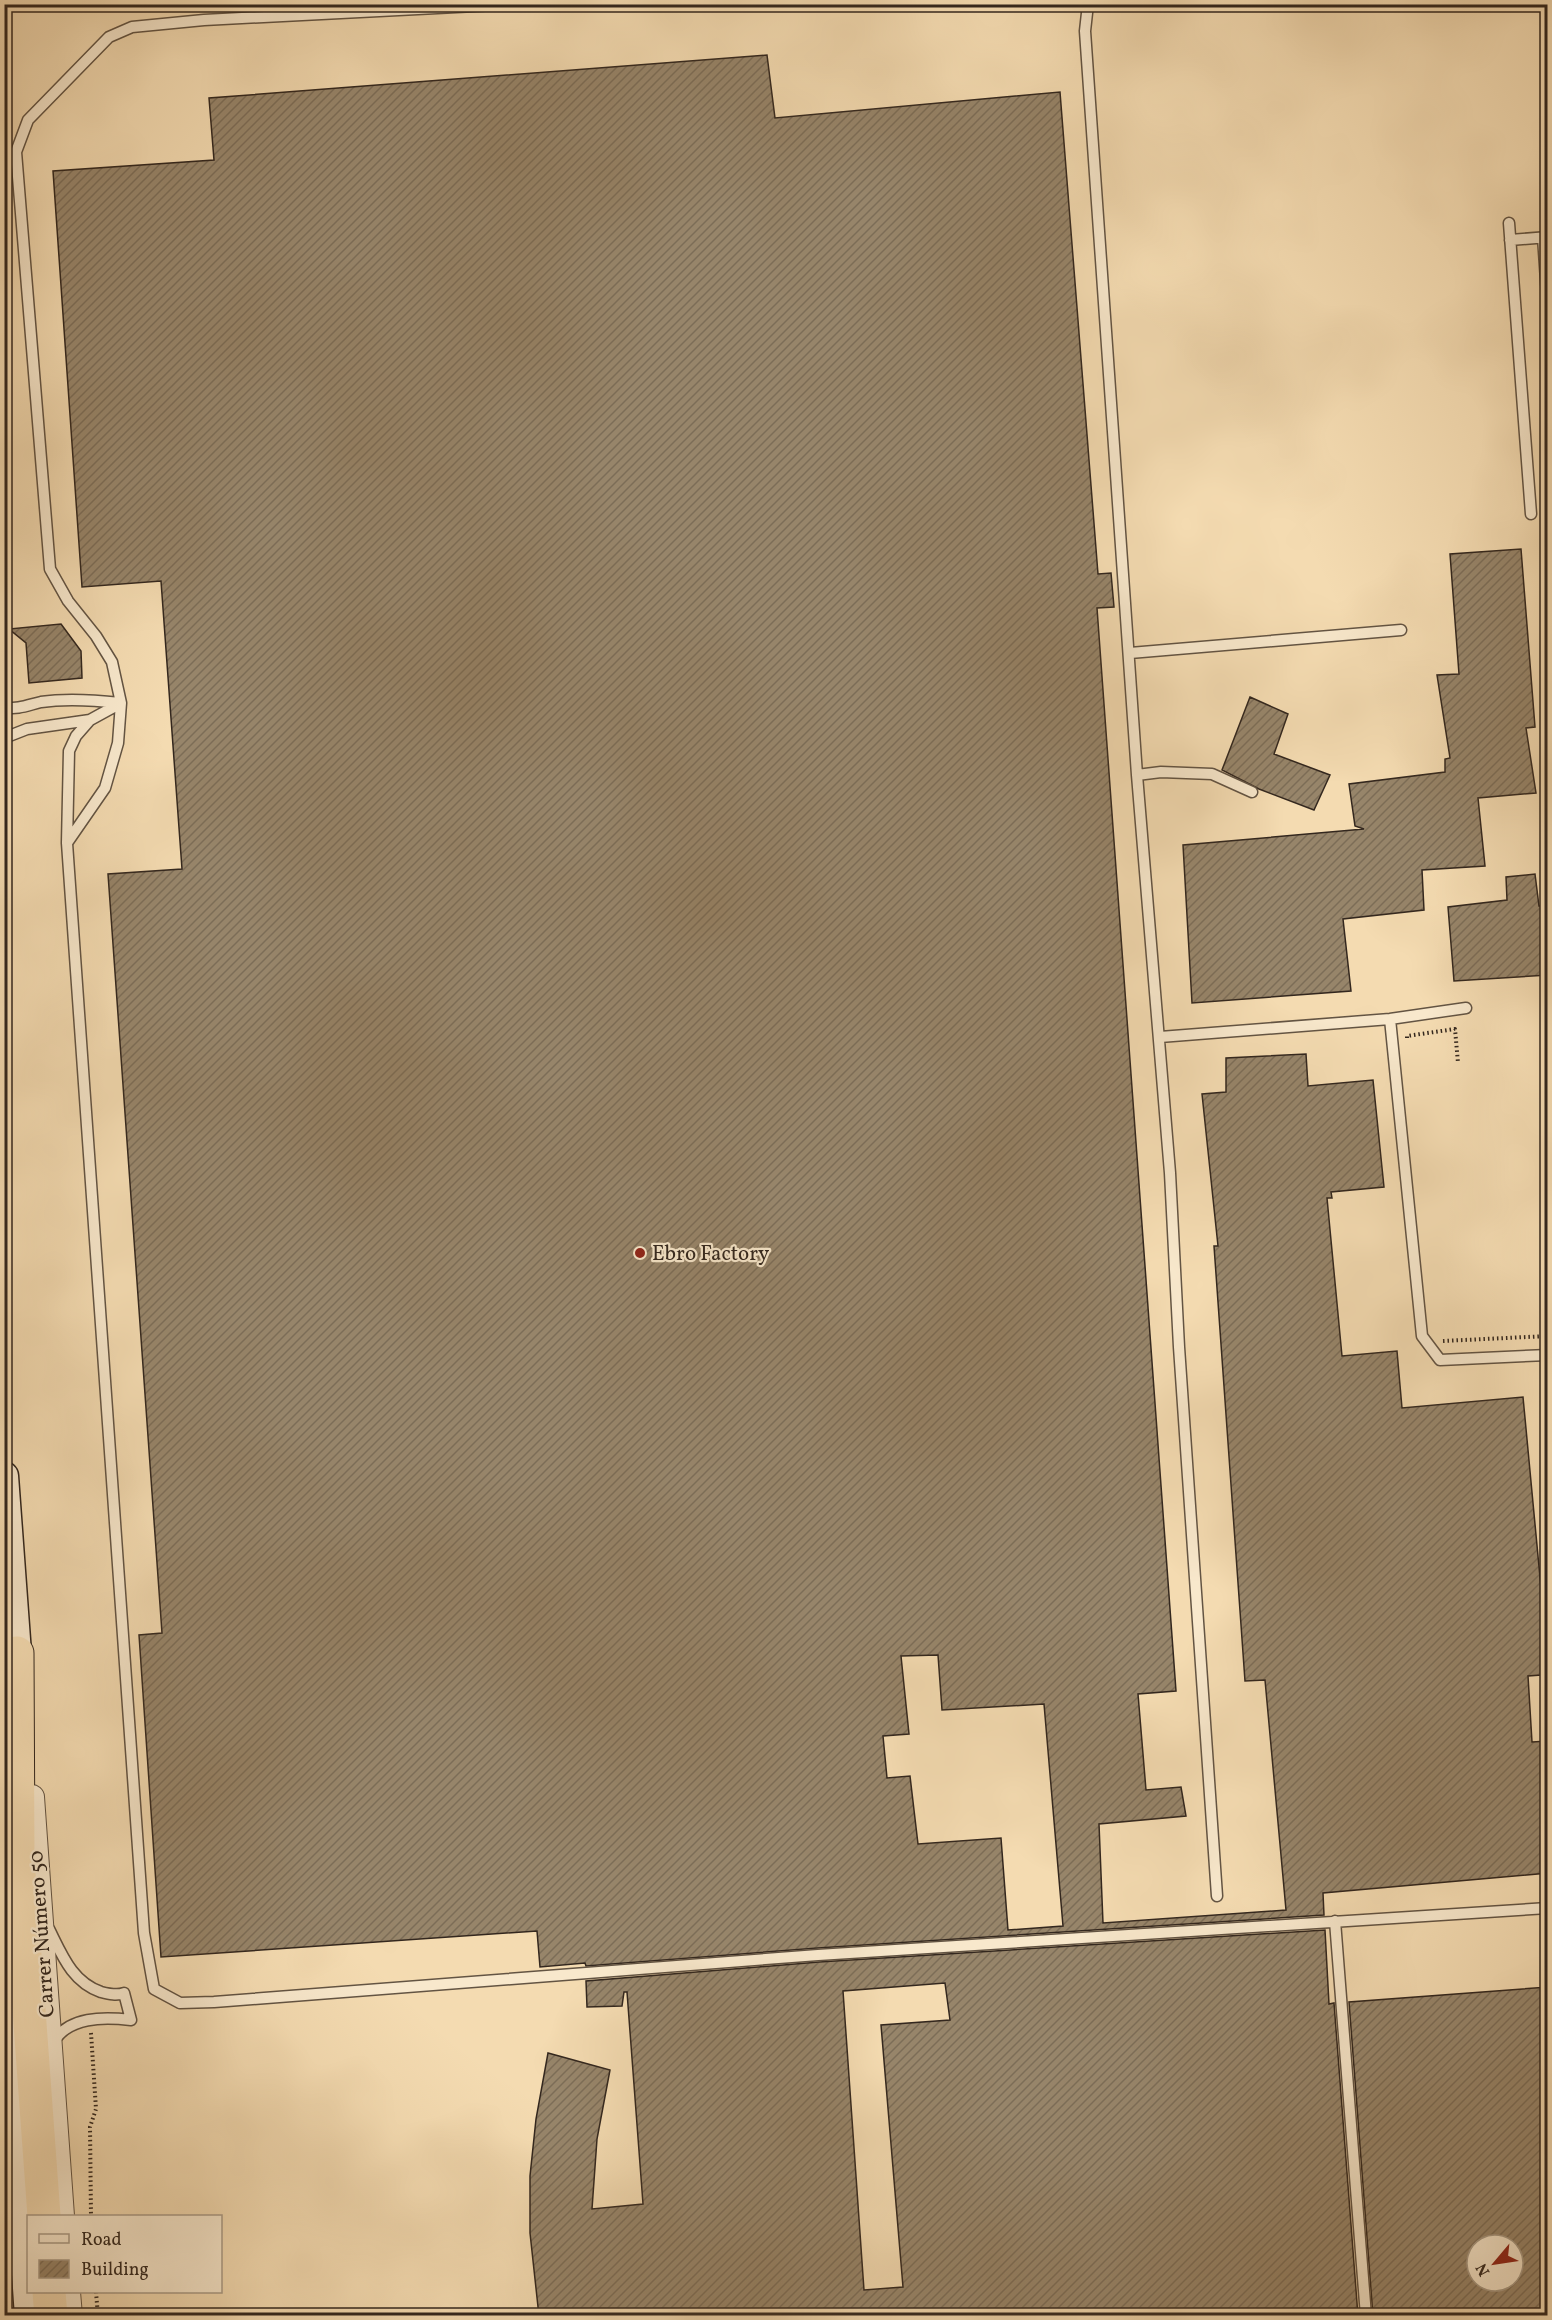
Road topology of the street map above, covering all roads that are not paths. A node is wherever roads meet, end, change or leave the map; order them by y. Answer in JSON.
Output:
{"nodes":[{"id":1,"x":516,"y":4,"type":"edge"},
{"id":2,"x":1088,"y":4,"type":"edge"},
{"id":3,"x":1509,"y":223,"type":"dead end"},
{"id":4,"x":1545,"y":237,"type":"edge"},
{"id":5,"x":1510,"y":240,"type":"junction"},
{"id":6,"x":1546,"y":263,"type":"edge"},
{"id":7,"x":1548,"y":310,"type":"edge"},
{"id":8,"x":1531,"y":514,"type":"dead end"},
{"id":9,"x":1401,"y":630,"type":"dead end"},
{"id":10,"x":1130,"y":653,"type":"junction"},
{"id":11,"x":121,"y":704,"type":"junction"},
{"id":12,"x":4,"y":707,"type":"edge"},
{"id":13,"x":90,"y":720,"type":"junction"},
{"id":14,"x":4,"y":738,"type":"edge"},
{"id":15,"x":1137,"y":775,"type":"junction"},
{"id":16,"x":1252,"y":792,"type":"dead end"},
{"id":17,"x":67,"y":843,"type":"junction"},
{"id":18,"x":1466,"y":1008,"type":"dead end"},
{"id":19,"x":1390,"y":1019,"type":"junction"},
{"id":20,"x":1160,"y":1037,"type":"junction"},
{"id":21,"x":1548,"y":1355,"type":"edge"},
{"id":22,"x":4,"y":1476,"type":"edge"},
{"id":23,"x":16,"y":1653,"type":"junction"},
{"id":24,"x":1218,"y":1896,"type":"dead end"},
{"id":25,"x":1548,"y":1908,"type":"edge"},
{"id":26,"x":39,"y":1909,"type":"junction"},
{"id":27,"x":1335,"y":1921,"type":"junction"},
{"id":28,"x":4,"y":1965,"type":"edge"},
{"id":29,"x":49,"y":2052,"type":"junction"},
{"id":30,"x":12,"y":2086,"type":"junction"},
{"id":31,"x":4,"y":2145,"type":"edge"},
{"id":32,"x":44,"y":2215,"type":"edge"},
{"id":33,"x":62,"y":2215,"type":"edge"},
{"id":34,"x":27,"y":2289,"type":"edge"},
{"id":35,"x":27,"y":2293,"type":"edge"},
{"id":36,"x":49,"y":2293,"type":"edge"},
{"id":37,"x":68,"y":2293,"type":"edge"},
{"id":38,"x":29,"y":2316,"type":"edge"},
{"id":39,"x":51,"y":2316,"type":"edge"},
{"id":40,"x":70,"y":2316,"type":"edge"},
{"id":41,"x":1366,"y":2316,"type":"edge"}],
"edges":[{"from":1,"to":11,"type":"lane"},
{"from":2,"to":10,"type":"lane"},
{"from":3,"to":5,"type":"lane"},
{"from":4,"to":5,"type":"lane"},
{"from":4,"to":6,"type":"lane"},
{"from":5,"to":8,"type":"lane"},
{"from":6,"to":7,"type":"lane"},
{"from":9,"to":10,"type":"lane"},
{"from":10,"to":15,"type":"lane"},
{"from":11,"to":12,"type":"lane"},
{"from":11,"to":13,"type":"lane"},
{"from":11,"to":17,"type":"lane"},
{"from":13,"to":14,"type":"lane"},
{"from":13,"to":17,"type":"lane"},
{"from":15,"to":16,"type":"lane"},
{"from":15,"to":20,"type":"lane"},
{"from":17,"to":27,"type":"lane"},
{"from":18,"to":19,"type":"lane"},
{"from":19,"to":20,"type":"lane"},
{"from":19,"to":21,"type":"lane"},
{"from":20,"to":24,"type":"lane"},
{"from":22,"to":23,"type":"main road"},
{"from":23,"to":26,"type":"street","name":"Carrer Número 50"},
{"from":23,"to":32,"type":"highway"},
{"from":25,"to":27,"type":"lane"},
{"from":26,"to":29,"type":"street","name":"Carrer Número 50"},
{"from":26,"to":29,"type":"lane"},
{"from":27,"to":41,"type":"lane"},
{"from":28,"to":30,"type":"main road"},
{"from":29,"to":33,"type":"street","name":"Carrer Número 50"},
{"from":30,"to":31,"type":"main road"},
{"from":30,"to":34,"type":"main road"},
{"from":35,"to":38,"type":"main road"},
{"from":36,"to":39,"type":"highway"},
{"from":37,"to":40,"type":"street"}]}
